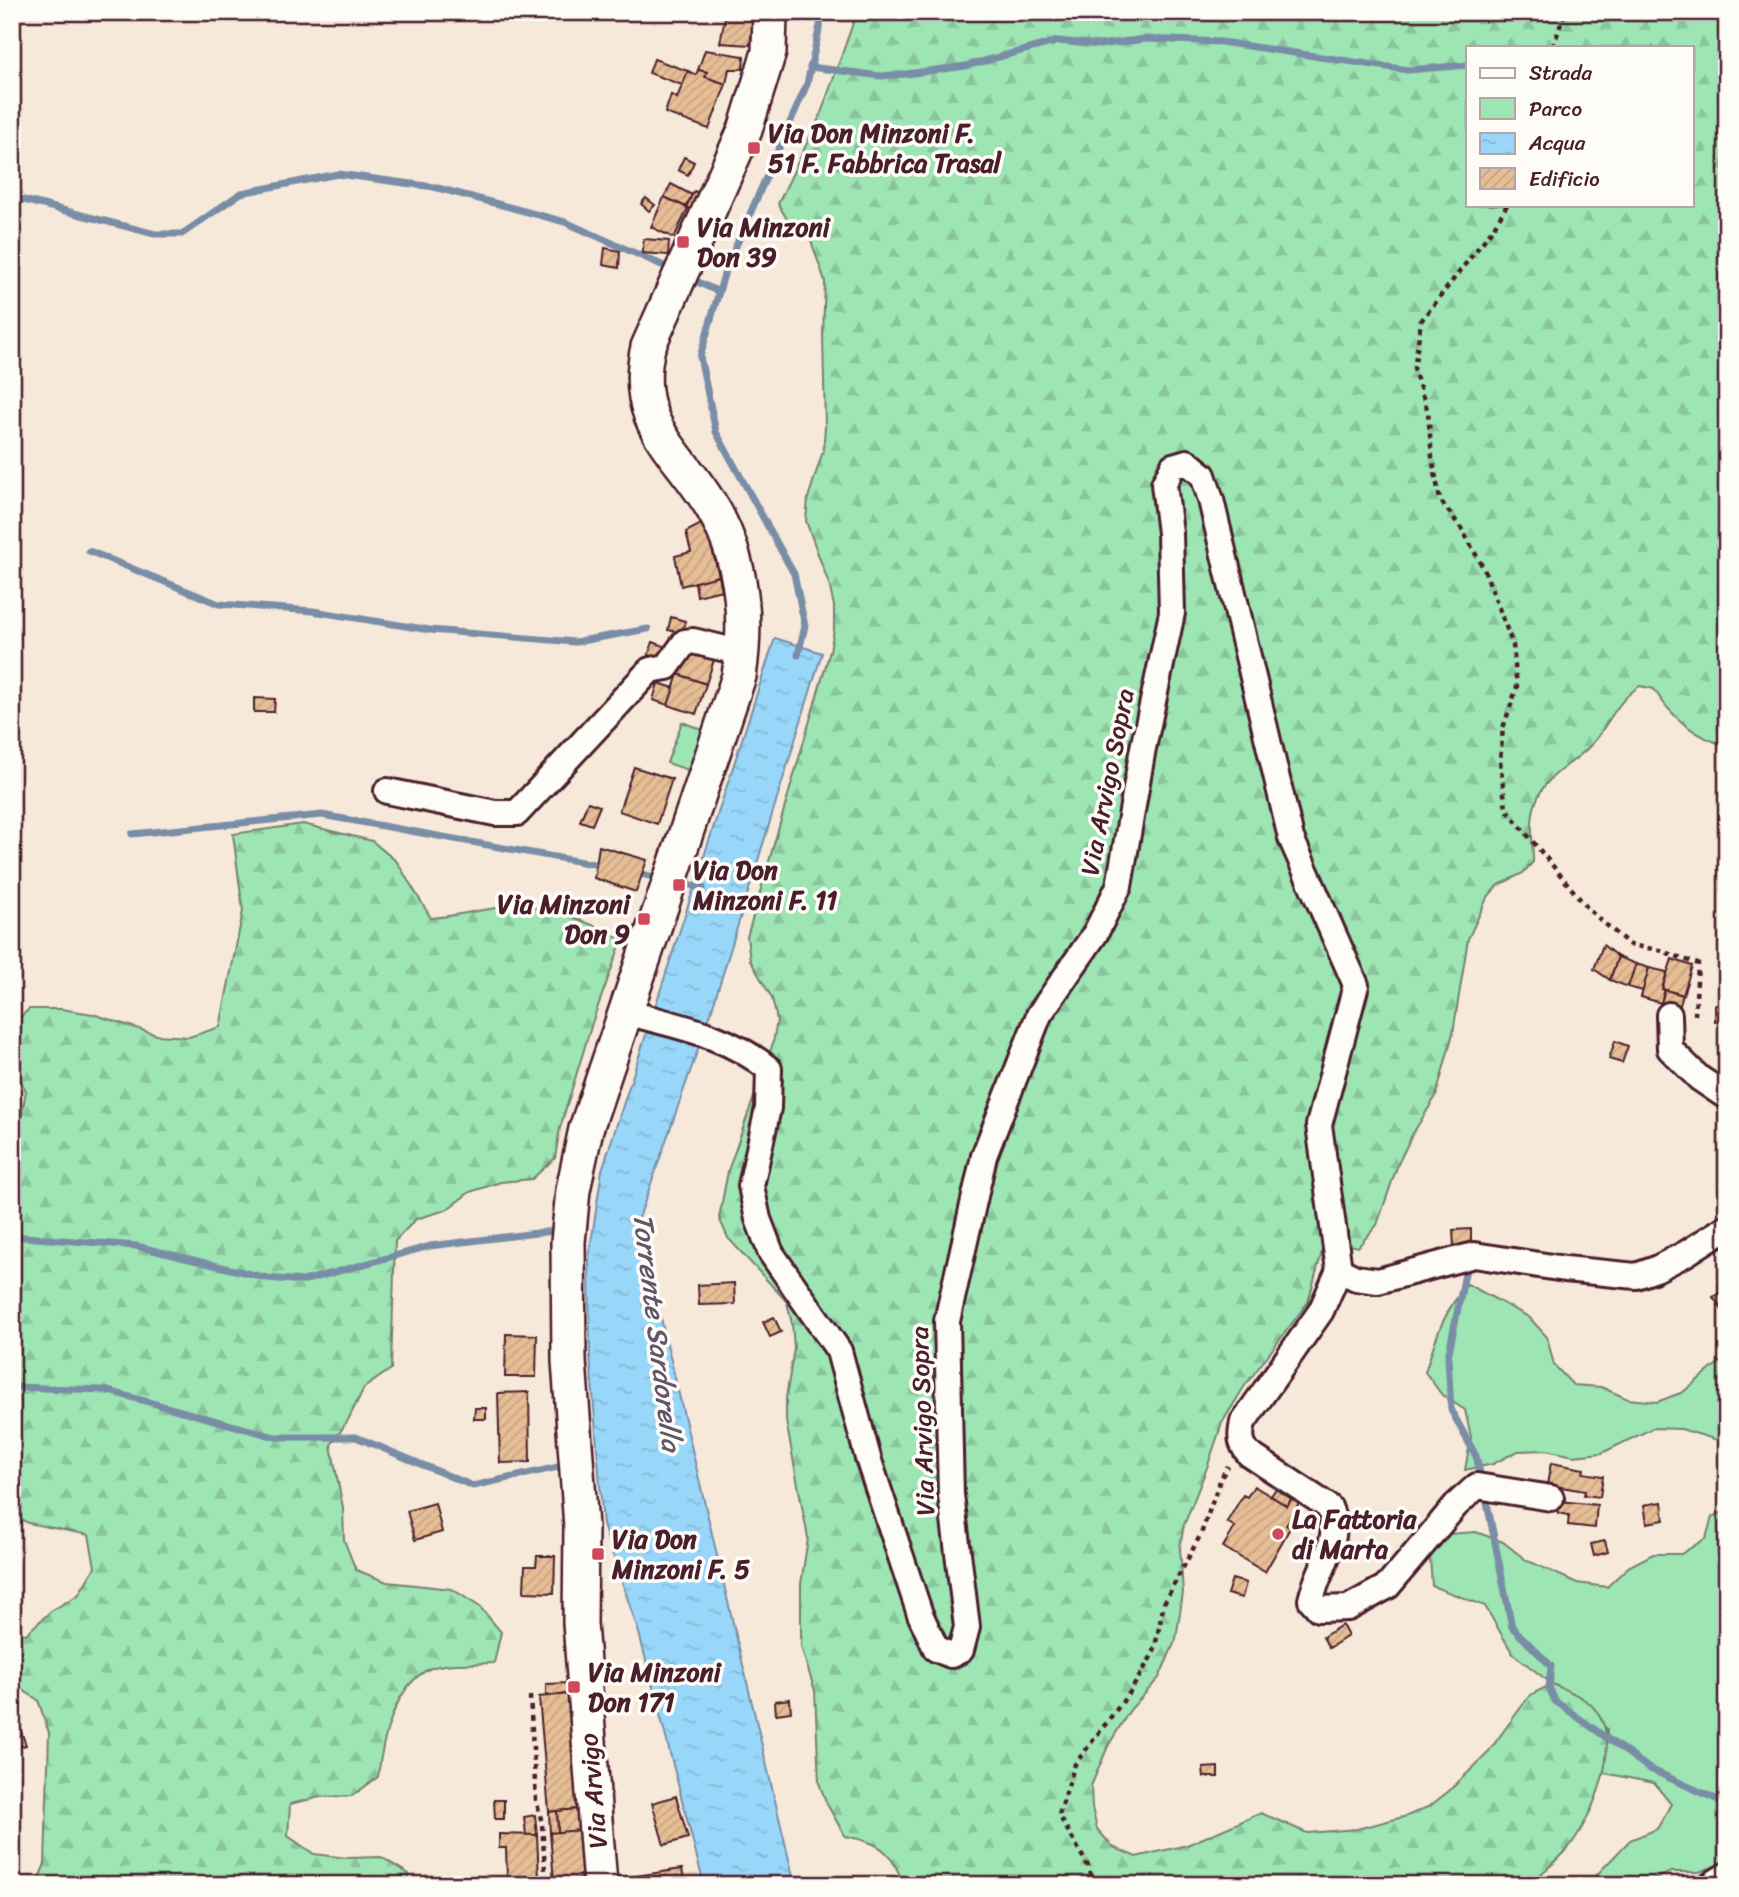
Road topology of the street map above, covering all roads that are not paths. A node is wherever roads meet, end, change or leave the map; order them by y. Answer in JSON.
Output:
{"nodes":[{"id":1,"x":770,"y":12,"type":"edge"},
{"id":2,"x":742,"y":653,"type":"junction"},
{"id":3,"x":387,"y":791,"type":"dead end"},
{"id":4,"x":632,"y":1014,"type":"junction"},
{"id":5,"x":1669,"y":1014,"type":"dead end"},
{"id":6,"x":1727,"y":1097,"type":"edge"},
{"id":7,"x":1727,"y":1227,"type":"edge"},
{"id":8,"x":1339,"y":1270,"type":"junction"},
{"id":9,"x":1551,"y":1498,"type":"dead end"},
{"id":10,"x":1727,"y":1875,"type":"edge"},
{"id":11,"x":600,"y":1885,"type":"edge"},
{"id":12,"x":1710,"y":1885,"type":"edge"}],
"edges":[{"from":1,"to":2,"type":"main road","name":"Via Arvigo"},
{"from":2,"to":3,"type":"street"},
{"from":2,"to":4,"type":"main road","name":"Via Arvigo"},
{"from":4,"to":8,"type":"street","name":"Via Arvigo Sopra"},
{"from":4,"to":11,"type":"main road","name":"Via Arvigo"},
{"from":5,"to":6,"type":"street"},
{"from":7,"to":8,"type":"street"},
{"from":8,"to":9,"type":"street"},
{"from":10,"to":12,"type":"street"}]}
